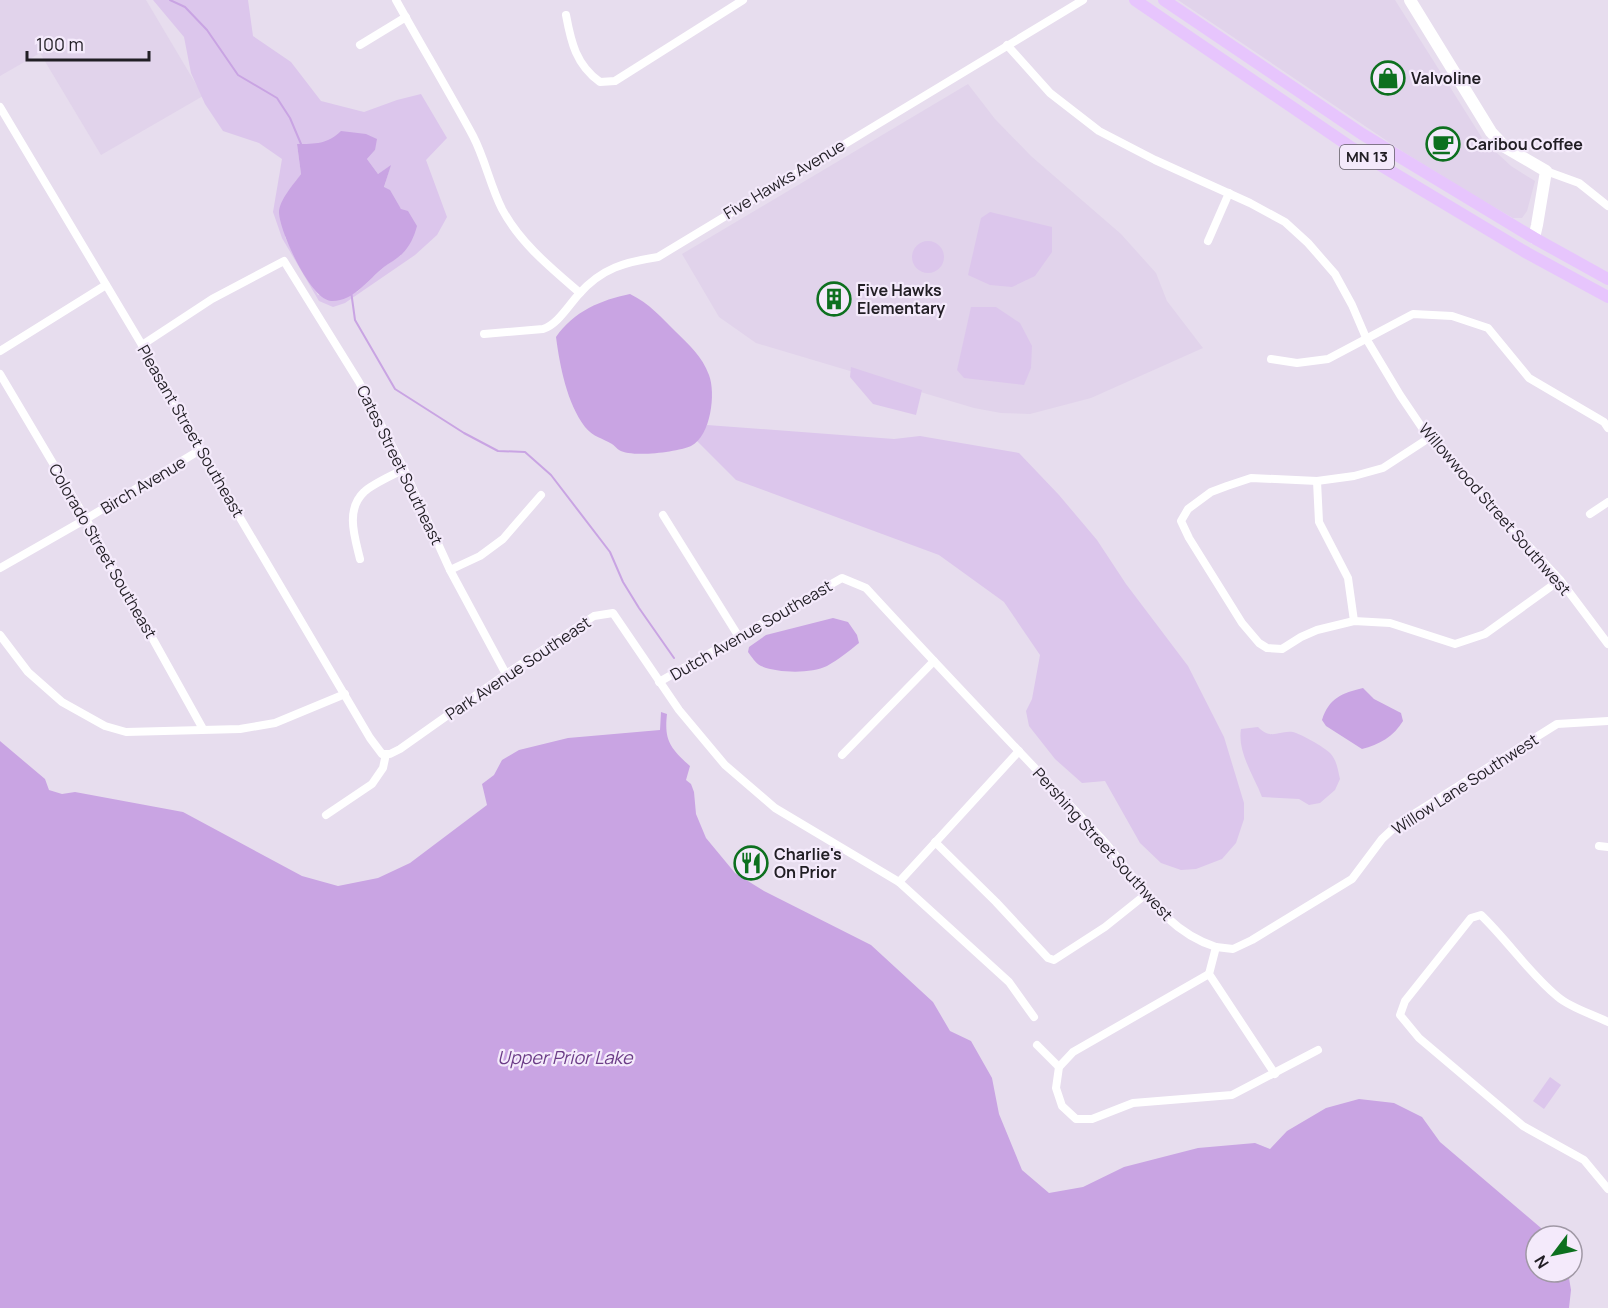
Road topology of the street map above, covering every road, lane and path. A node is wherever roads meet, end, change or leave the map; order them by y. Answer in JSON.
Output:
{"nodes":[{"id":1,"x":396,"y":0,"type":"edge"},
{"id":2,"x":743,"y":0,"type":"edge"},
{"id":3,"x":1083,"y":0,"type":"edge"},
{"id":4,"x":1135,"y":0,"type":"edge"},
{"id":5,"x":1164,"y":0,"type":"edge"},
{"id":6,"x":1410,"y":0,"type":"edge"},
{"id":7,"x":566,"y":15,"type":"dead end"},
{"id":8,"x":406,"y":17,"type":"junction"},
{"id":9,"x":360,"y":45,"type":"dead end"},
{"id":10,"x":1007,"y":45,"type":"junction"},
{"id":11,"x":0,"y":107,"type":"edge"},
{"id":12,"x":1546,"y":171,"type":"junction"},
{"id":13,"x":1229,"y":193,"type":"junction"},
{"id":14,"x":1608,"y":206,"type":"edge"},
{"id":15,"x":1534,"y":238,"type":"junction"},
{"id":16,"x":1208,"y":241,"type":"dead end"},
{"id":17,"x":1608,"y":279,"type":"edge"},
{"id":18,"x":106,"y":285,"type":"junction"},
{"id":19,"x":580,"y":293,"type":"junction"},
{"id":20,"x":1608,"y":297,"type":"edge"},
{"id":21,"x":484,"y":334,"type":"dead end"},
{"id":22,"x":1367,"y":340,"type":"junction"},
{"id":23,"x":142,"y":345,"type":"junction"},
{"id":24,"x":0,"y":351,"type":"edge"},
{"id":25,"x":1270,"y":359,"type":"dead end"},
{"id":26,"x":0,"y":374,"type":"edge"},
{"id":27,"x":1608,"y":428,"type":"edge"},
{"id":28,"x":1429,"y":438,"type":"junction"},
{"id":29,"x":200,"y":450,"type":"junction"},
{"id":30,"x":404,"y":469,"type":"junction"},
{"id":31,"x":1317,"y":482,"type":"junction"},
{"id":32,"x":541,"y":495,"type":"dead end"},
{"id":33,"x":1608,"y":502,"type":"edge"},
{"id":34,"x":663,"y":514,"type":"dead end"},
{"id":35,"x":1590,"y":514,"type":"dead end"},
{"id":36,"x":86,"y":519,"type":"junction"},
{"id":37,"x":360,"y":559,"type":"dead end"},
{"id":38,"x":0,"y":568,"type":"edge"},
{"id":39,"x":450,"y":570,"type":"junction"},
{"id":40,"x":843,"y":578,"type":"joint"},
{"id":41,"x":1560,"y":580,"type":"junction"},
{"id":42,"x":1354,"y":621,"type":"junction"},
{"id":43,"x":0,"y":635,"type":"edge"},
{"id":44,"x":739,"y":637,"type":"junction"},
{"id":45,"x":1608,"y":644,"type":"edge"},
{"id":46,"x":934,"y":661,"type":"junction"},
{"id":47,"x":506,"y":674,"type":"junction"},
{"id":48,"x":659,"y":682,"type":"junction"},
{"id":49,"x":345,"y":694,"type":"junction"},
{"id":50,"x":1608,"y":721,"type":"edge"},
{"id":51,"x":203,"y":729,"type":"junction"},
{"id":52,"x":1019,"y":751,"type":"junction"},
{"id":53,"x":384,"y":754,"type":"junction"},
{"id":54,"x":842,"y":755,"type":"dead end"},
{"id":55,"x":326,"y":815,"type":"dead end"},
{"id":56,"x":935,"y":842,"type":"junction"},
{"id":57,"x":899,"y":882,"type":"junction"},
{"id":58,"x":1145,"y":895,"type":"junction"},
{"id":59,"x":1216,"y":947,"type":"junction"},
{"id":60,"x":1209,"y":974,"type":"junction"},
{"id":61,"x":1034,"y":1017,"type":"dead end"},
{"id":62,"x":1608,"y":1022,"type":"edge"},
{"id":63,"x":1037,"y":1045,"type":"dead end"},
{"id":64,"x":1318,"y":1050,"type":"dead end"},
{"id":65,"x":1059,"y":1067,"type":"junction"},
{"id":66,"x":1275,"y":1074,"type":"junction"},
{"id":67,"x":1608,"y":1189,"type":"edge"}],
"edges":[{"from":1,"to":8,"type":"street"},
{"from":2,"to":7,"type":"street"},
{"from":3,"to":10,"type":"street","name":"Five Hawks Avenue"},
{"from":4,"to":20,"type":"main road","number":"MN 13"},
{"from":5,"to":15,"type":"main road","number":"MN 13"},
{"from":6,"to":12,"type":"street"},
{"from":8,"to":9,"type":"street"},
{"from":8,"to":19,"type":"street"},
{"from":10,"to":13,"type":"street","name":"Willowwood Street Southwest"},
{"from":10,"to":19,"type":"street","name":"Five Hawks Avenue"},
{"from":11,"to":18,"type":"street","name":"Pleasant Street Southeast"},
{"from":12,"to":14,"type":"street"},
{"from":12,"to":15,"type":"street"},
{"from":13,"to":16,"type":"street"},
{"from":13,"to":22,"type":"street","name":"Willowwood Street Southwest"},
{"from":15,"to":17,"type":"main road","number":"MN 13"},
{"from":18,"to":23,"type":"street","name":"Pleasant Street Southeast"},
{"from":18,"to":24,"type":"street"},
{"from":19,"to":21,"type":"street","name":"Five Hawks Avenue"},
{"from":22,"to":25,"type":"street"},
{"from":22,"to":27,"type":"street"},
{"from":22,"to":28,"type":"street","name":"Willowwood Street Southwest"},
{"from":23,"to":29,"type":"street","name":"Pleasant Street Southeast"},
{"from":23,"to":30,"type":"street","name":"Cates Street Southeast"},
{"from":26,"to":36,"type":"street","name":"Colorado Street Southeast"},
{"from":28,"to":31,"type":"street"},
{"from":28,"to":41,"type":"street","name":"Willowwood Street Southwest"},
{"from":29,"to":36,"type":"street","name":"Birch Avenue"},
{"from":29,"to":49,"type":"street","name":"Pleasant Street Southeast"},
{"from":30,"to":37,"type":"street"},
{"from":30,"to":39,"type":"street","name":"Cates Street Southeast"},
{"from":31,"to":42,"type":"street"},
{"from":31,"to":42,"type":"street"},
{"from":32,"to":39,"type":"street"},
{"from":33,"to":35,"type":"street"},
{"from":34,"to":44,"type":"street"},
{"from":36,"to":38,"type":"street","name":"Birch Avenue"},
{"from":36,"to":51,"type":"street","name":"Colorado Street Southeast"},
{"from":39,"to":47,"type":"street","name":"Cates Street Southeast"},
{"from":40,"to":44,"type":"street","name":"Dutch Avenue Southeast"},
{"from":40,"to":46,"type":"street","name":"Pershing Street Southwest"},
{"from":41,"to":42,"type":"street"},
{"from":41,"to":45,"type":"street","name":"Willowwood Street Southwest"},
{"from":43,"to":51,"type":"street"},
{"from":44,"to":48,"type":"street","name":"Dutch Avenue Southeast"},
{"from":46,"to":52,"type":"street","name":"Pershing Street Southwest"},
{"from":46,"to":54,"type":"street"},
{"from":47,"to":48,"type":"street","name":"Park Avenue Southeast"},
{"from":47,"to":53,"type":"street","name":"Park Avenue Southeast"},
{"from":48,"to":57,"type":"street"},
{"from":49,"to":51,"type":"street"},
{"from":49,"to":53,"type":"street","name":"Pleasant Street Southeast"},
{"from":50,"to":59,"type":"street","name":"Willow Lane Southwest"},
{"from":52,"to":56,"type":"street"},
{"from":52,"to":58,"type":"street","name":"Pershing Street Southwest"},
{"from":53,"to":55,"type":"street"},
{"from":56,"to":57,"type":"street"},
{"from":56,"to":58,"type":"street"},
{"from":57,"to":61,"type":"street"},
{"from":58,"to":59,"type":"street","name":"Pershing Street Southwest"},
{"from":59,"to":60,"type":"street"},
{"from":60,"to":65,"type":"street"},
{"from":60,"to":66,"type":"street"},
{"from":62,"to":67,"type":"street"},
{"from":63,"to":65,"type":"street"},
{"from":64,"to":66,"type":"street"},
{"from":65,"to":66,"type":"street"}]}
